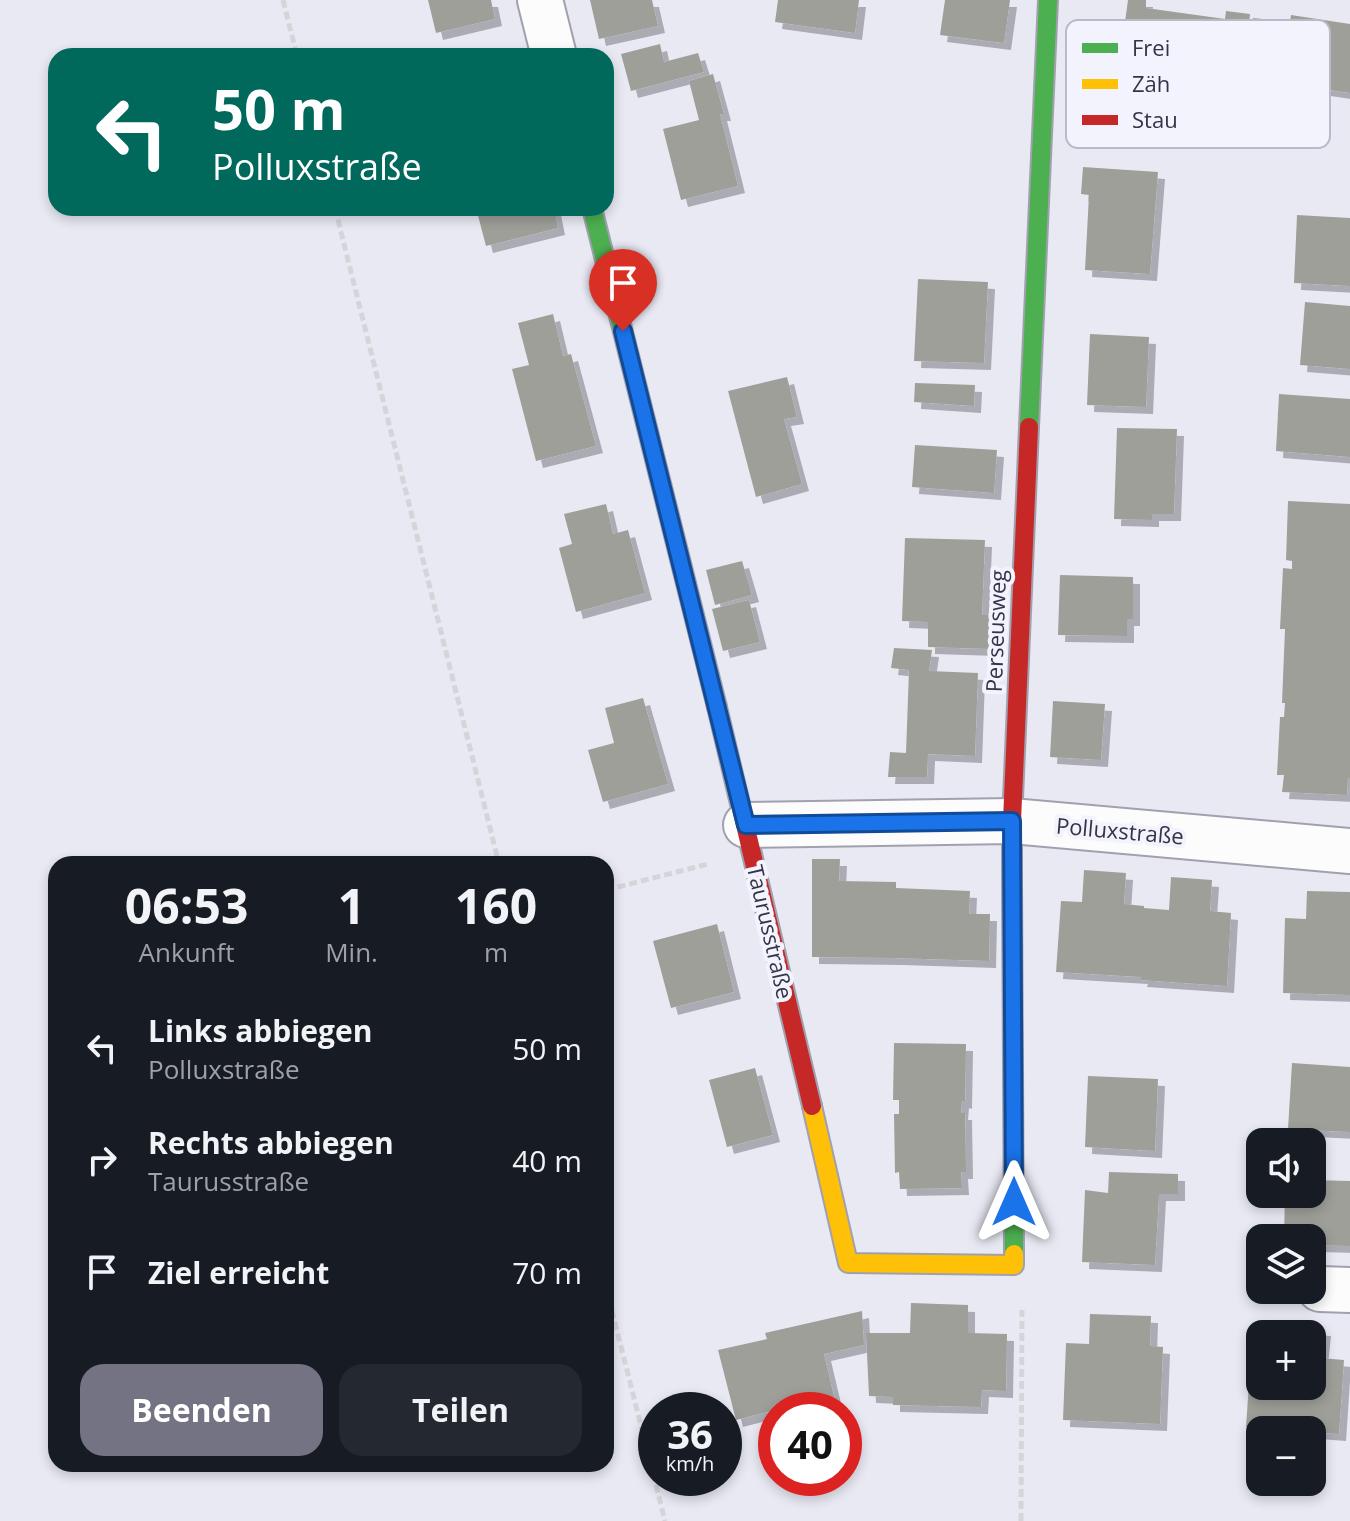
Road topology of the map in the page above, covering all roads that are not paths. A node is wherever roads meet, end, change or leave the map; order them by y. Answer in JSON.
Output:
{"nodes":[{"id":1,"x":540,"y":0,"type":"edge"},
{"id":2,"x":1048,"y":0,"type":"edge"},
{"id":3,"x":552,"y":48,"type":"edge"},
{"id":4,"x":594,"y":216,"type":"edge"},
{"id":5,"x":1012,"y":821,"type":"junction"},
{"id":6,"x":749,"y":840,"type":"junction"},
{"id":7,"x":1350,"y":851,"type":"edge"},
{"id":8,"x":1014,"y":1265,"type":"joint"}],
"edges":[{"from":1,"to":3,"type":"street"},
{"from":2,"to":5,"type":"street","name":"Perseusweg"},
{"from":4,"to":6,"type":"street","name":"Taurusstraße"},
{"from":5,"to":6,"type":"street","name":"Polluxstraße"},
{"from":5,"to":7,"type":"street","name":"Polluxstraße"},
{"from":5,"to":8,"type":"street","name":"Perseusweg"},
{"from":6,"to":8,"type":"street","name":"Taurusstraße"}]}
